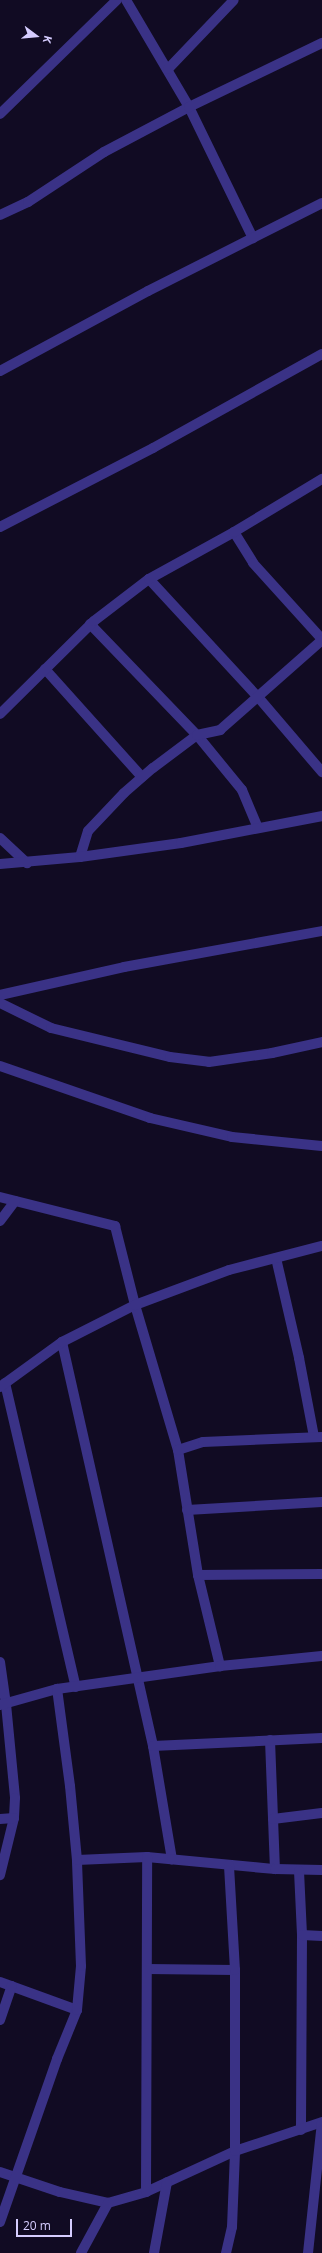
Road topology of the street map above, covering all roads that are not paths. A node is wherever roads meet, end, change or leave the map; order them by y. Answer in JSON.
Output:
{"nodes":[{"id":1,"x":117,"y":0,"type":"edge"},
{"id":2,"x":126,"y":0,"type":"edge"},
{"id":3,"x":234,"y":0,"type":"edge"},
{"id":4,"x":322,"y":43,"type":"edge"},
{"id":5,"x":168,"y":69,"type":"junction"},
{"id":6,"x":189,"y":107,"type":"junction"},
{"id":7,"x":0,"y":114,"type":"edge"},
{"id":8,"x":322,"y":203,"type":"edge"},
{"id":9,"x":0,"y":215,"type":"edge"},
{"id":10,"x":253,"y":238,"type":"junction"},
{"id":11,"x":322,"y":354,"type":"edge"},
{"id":12,"x":0,"y":371,"type":"edge"},
{"id":13,"x":322,"y":479,"type":"edge"},
{"id":14,"x":0,"y":527,"type":"edge"},
{"id":15,"x":234,"y":532,"type":"junction"},
{"id":16,"x":149,"y":579,"type":"junction"},
{"id":17,"x":90,"y":624,"type":"junction"},
{"id":18,"x":322,"y":640,"type":"edge"},
{"id":19,"x":45,"y":669,"type":"junction"},
{"id":20,"x":258,"y":697,"type":"junction"},
{"id":21,"x":0,"y":714,"type":"edge"},
{"id":22,"x":197,"y":735,"type":"junction"},
{"id":23,"x":322,"y":772,"type":"edge"},
{"id":24,"x":142,"y":777,"type":"junction"},
{"id":25,"x":322,"y":816,"type":"edge"},
{"id":26,"x":258,"y":828,"type":"junction"},
{"id":27,"x":0,"y":838,"type":"edge"},
{"id":28,"x":80,"y":857,"type":"junction"},
{"id":29,"x":27,"y":863,"type":"junction"},
{"id":30,"x":0,"y":864,"type":"edge"},
{"id":31,"x":322,"y":931,"type":"edge"},
{"id":32,"x":0,"y":995,"type":"edge"},
{"id":33,"x":0,"y":1003,"type":"edge"},
{"id":34,"x":322,"y":1042,"type":"edge"},
{"id":35,"x":0,"y":1066,"type":"edge"},
{"id":36,"x":322,"y":1146,"type":"edge"},
{"id":37,"x":0,"y":1197,"type":"edge"},
{"id":38,"x":15,"y":1201,"type":"junction"},
{"id":39,"x":0,"y":1221,"type":"edge"},
{"id":40,"x":322,"y":1246,"type":"edge"},
{"id":41,"x":276,"y":1258,"type":"junction"},
{"id":42,"x":135,"y":1305,"type":"junction"},
{"id":43,"x":62,"y":1342,"type":"junction"},
{"id":44,"x":3,"y":1385,"type":"edge"},
{"id":45,"x":318,"y":1437,"type":"edge"},
{"id":46,"x":178,"y":1450,"type":"junction"},
{"id":47,"x":322,"y":1502,"type":"edge"},
{"id":48,"x":187,"y":1510,"type":"junction"},
{"id":49,"x":322,"y":1574,"type":"edge"},
{"id":50,"x":198,"y":1575,"type":"junction"},
{"id":51,"x":322,"y":1656,"type":"edge"},
{"id":52,"x":0,"y":1662,"type":"edge"},
{"id":53,"x":220,"y":1666,"type":"junction"},
{"id":54,"x":138,"y":1677,"type":"junction"},
{"id":55,"x":76,"y":1687,"type":"junction"},
{"id":56,"x":57,"y":1690,"type":"junction"},
{"id":57,"x":3,"y":1705,"type":"edge"},
{"id":58,"x":322,"y":1738,"type":"edge"},
{"id":59,"x":270,"y":1740,"type":"junction"},
{"id":60,"x":153,"y":1746,"type":"junction"},
{"id":61,"x":322,"y":1813,"type":"edge"},
{"id":62,"x":14,"y":1818,"type":"junction"},
{"id":63,"x":0,"y":1819,"type":"edge"},
{"id":64,"x":273,"y":1819,"type":"junction"},
{"id":65,"x":147,"y":1857,"type":"junction"},
{"id":66,"x":172,"y":1859,"type":"junction"},
{"id":67,"x":77,"y":1860,"type":"junction"},
{"id":68,"x":229,"y":1865,"type":"junction"},
{"id":69,"x":275,"y":1869,"type":"junction"},
{"id":70,"x":322,"y":1870,"type":"edge"},
{"id":71,"x":299,"y":1871,"type":"junction"},
{"id":72,"x":0,"y":1875,"type":"edge"},
{"id":73,"x":302,"y":1936,"type":"junction"},
{"id":74,"x":322,"y":1936,"type":"edge"},
{"id":75,"x":147,"y":1969,"type":"junction"},
{"id":76,"x":235,"y":1970,"type":"junction"},
{"id":77,"x":0,"y":1982,"type":"edge"},
{"id":78,"x":12,"y":1986,"type":"junction"},
{"id":79,"x":77,"y":2010,"type":"junction"},
{"id":80,"x":0,"y":2020,"type":"edge"},
{"id":81,"x":322,"y":2122,"type":"edge"},
{"id":82,"x":301,"y":2130,"type":"junction"},
{"id":83,"x":235,"y":2151,"type":"junction"},
{"id":84,"x":0,"y":2172,"type":"edge"},
{"id":85,"x":17,"y":2178,"type":"junction"},
{"id":86,"x":167,"y":2182,"type":"junction"},
{"id":87,"x":146,"y":2192,"type":"junction"},
{"id":88,"x":108,"y":2203,"type":"junction"},
{"id":89,"x":0,"y":2222,"type":"edge"},
{"id":90,"x":81,"y":2253,"type":"edge"},
{"id":91,"x":154,"y":2253,"type":"edge"},
{"id":92,"x":226,"y":2253,"type":"edge"},
{"id":93,"x":308,"y":2253,"type":"edge"}],
"edges":[{"from":1,"to":7,"type":"street"},
{"from":2,"to":5,"type":"street"},
{"from":3,"to":5,"type":"street"},
{"from":4,"to":6,"type":"street"},
{"from":5,"to":6,"type":"street"},
{"from":6,"to":9,"type":"street"},
{"from":6,"to":10,"type":"street"},
{"from":8,"to":10,"type":"street"},
{"from":10,"to":12,"type":"street"},
{"from":11,"to":14,"type":"street"},
{"from":13,"to":15,"type":"street"},
{"from":15,"to":16,"type":"street"},
{"from":15,"to":18,"type":"street"},
{"from":16,"to":17,"type":"street"},
{"from":16,"to":20,"type":"street"},
{"from":17,"to":19,"type":"street"},
{"from":17,"to":22,"type":"street"},
{"from":18,"to":20,"type":"street"},
{"from":19,"to":21,"type":"street"},
{"from":19,"to":24,"type":"street"},
{"from":20,"to":22,"type":"street"},
{"from":20,"to":23,"type":"street"},
{"from":22,"to":24,"type":"street"},
{"from":22,"to":26,"type":"street"},
{"from":24,"to":28,"type":"street"},
{"from":25,"to":26,"type":"street"},
{"from":26,"to":28,"type":"street"},
{"from":27,"to":29,"type":"street"},
{"from":28,"to":29,"type":"street"},
{"from":29,"to":30,"type":"street"},
{"from":31,"to":32,"type":"street"},
{"from":33,"to":34,"type":"street"},
{"from":35,"to":36,"type":"street"},
{"from":37,"to":38,"type":"street"},
{"from":38,"to":39,"type":"street"},
{"from":38,"to":42,"type":"street"},
{"from":40,"to":41,"type":"street"},
{"from":41,"to":42,"type":"street"},
{"from":41,"to":45,"type":"street"},
{"from":42,"to":43,"type":"street"},
{"from":42,"to":46,"type":"street"},
{"from":43,"to":44,"type":"street"},
{"from":43,"to":54,"type":"street"},
{"from":44,"to":55,"type":"street"},
{"from":45,"to":46,"type":"street"},
{"from":46,"to":48,"type":"street"},
{"from":47,"to":48,"type":"street"},
{"from":48,"to":50,"type":"street"},
{"from":49,"to":50,"type":"street"},
{"from":50,"to":53,"type":"street"},
{"from":51,"to":53,"type":"street"},
{"from":52,"to":57,"type":"street"},
{"from":53,"to":54,"type":"street"},
{"from":54,"to":55,"type":"street"},
{"from":54,"to":60,"type":"street"},
{"from":55,"to":56,"type":"street"},
{"from":56,"to":57,"type":"street"},
{"from":56,"to":67,"type":"street"},
{"from":57,"to":62,"type":"street"},
{"from":58,"to":59,"type":"street"},
{"from":59,"to":60,"type":"street"},
{"from":59,"to":64,"type":"street"},
{"from":60,"to":66,"type":"street"},
{"from":61,"to":64,"type":"street"},
{"from":62,"to":63,"type":"street"},
{"from":62,"to":72,"type":"street"},
{"from":64,"to":69,"type":"street"},
{"from":65,"to":66,"type":"street"},
{"from":65,"to":67,"type":"street"},
{"from":65,"to":75,"type":"street"},
{"from":66,"to":68,"type":"street"},
{"from":67,"to":79,"type":"street"},
{"from":68,"to":69,"type":"street"},
{"from":68,"to":76,"type":"street"},
{"from":69,"to":71,"type":"street"},
{"from":70,"to":71,"type":"street"},
{"from":71,"to":73,"type":"street"},
{"from":73,"to":74,"type":"street"},
{"from":73,"to":82,"type":"street"},
{"from":75,"to":76,"type":"street"},
{"from":75,"to":87,"type":"street"},
{"from":76,"to":83,"type":"street"},
{"from":77,"to":78,"type":"street"},
{"from":78,"to":79,"type":"street"},
{"from":78,"to":80,"type":"street"},
{"from":79,"to":85,"type":"street"},
{"from":81,"to":82,"type":"street"},
{"from":81,"to":93,"type":"street"},
{"from":82,"to":83,"type":"street"},
{"from":83,"to":86,"type":"street"},
{"from":83,"to":92,"type":"street"},
{"from":84,"to":85,"type":"street"},
{"from":85,"to":88,"type":"street"},
{"from":85,"to":89,"type":"street"},
{"from":86,"to":87,"type":"street"},
{"from":86,"to":91,"type":"street"},
{"from":87,"to":88,"type":"street"},
{"from":88,"to":90,"type":"street"}]}
